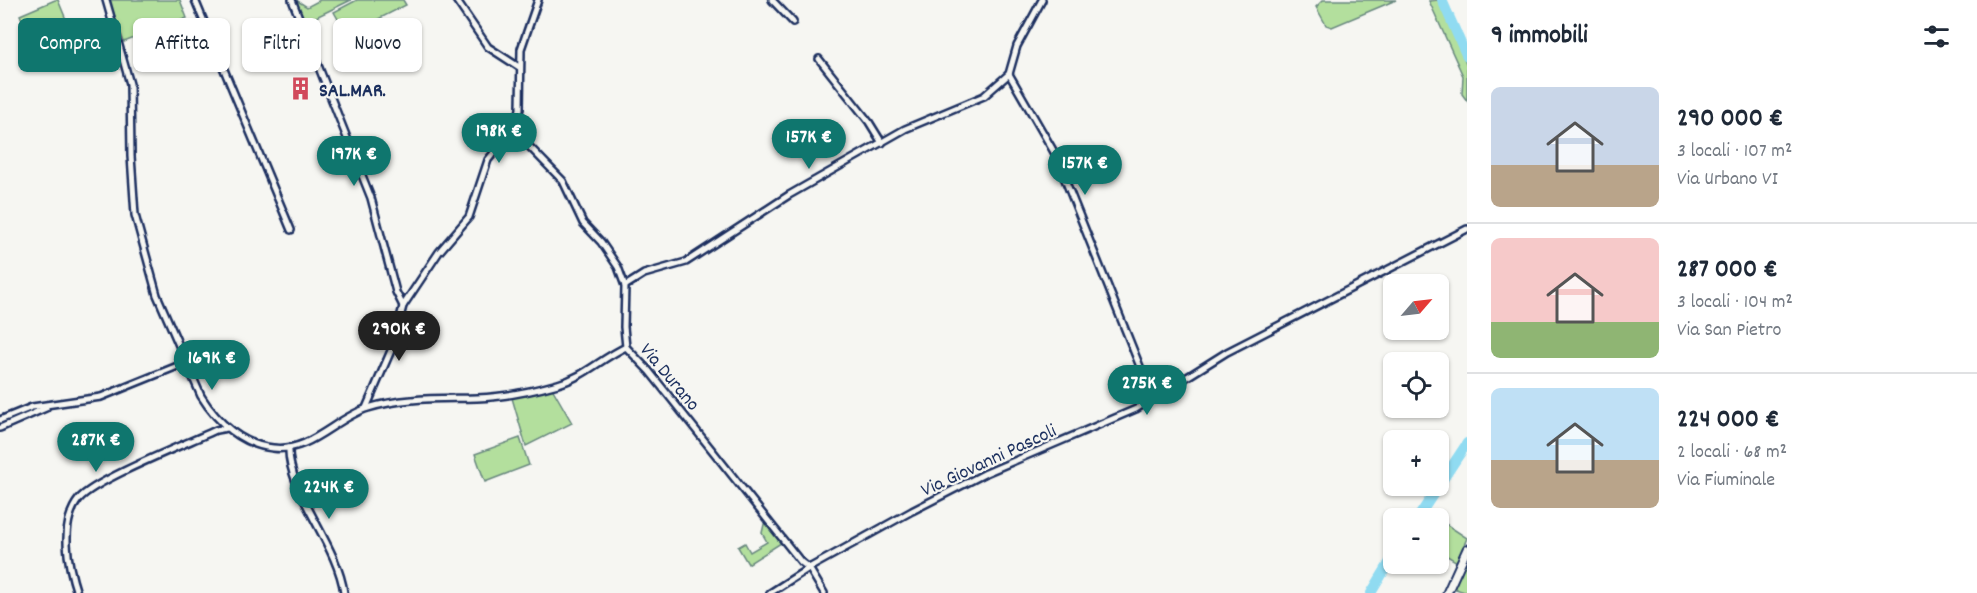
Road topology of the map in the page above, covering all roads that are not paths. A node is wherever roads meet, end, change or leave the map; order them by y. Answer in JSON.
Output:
{"nodes":[{"id":1,"x":106,"y":0,"type":"edge"},
{"id":2,"x":195,"y":0,"type":"edge"},
{"id":3,"x":292,"y":0,"type":"edge"},
{"id":4,"x":456,"y":0,"type":"edge"},
{"id":5,"x":538,"y":0,"type":"edge"},
{"id":6,"x":772,"y":0,"type":"edge"},
{"id":7,"x":1042,"y":0,"type":"edge"},
{"id":8,"x":793,"y":22,"type":"dead end"},
{"id":9,"x":819,"y":59,"type":"dead end"},
{"id":10,"x":519,"y":67,"type":"junction"},
{"id":11,"x":1009,"y":74,"type":"junction"},
{"id":12,"x":515,"y":127,"type":"junction"},
{"id":13,"x":882,"y":142,"type":"junction"},
{"id":14,"x":1467,"y":229,"type":"edge"},
{"id":15,"x":291,"y":230,"type":"dead end"},
{"id":16,"x":625,"y":286,"type":"junction"},
{"id":17,"x":403,"y":306,"type":"junction"},
{"id":18,"x":626,"y":347,"type":"junction"},
{"id":19,"x":185,"y":363,"type":"junction"},
{"id":20,"x":1153,"y":399,"type":"junction"},
{"id":21,"x":53,"y":405,"type":"junction"},
{"id":22,"x":366,"y":408,"type":"junction"},
{"id":23,"x":0,"y":420,"type":"edge"},
{"id":24,"x":0,"y":428,"type":"edge"},
{"id":25,"x":227,"y":428,"type":"junction"},
{"id":26,"x":289,"y":448,"type":"junction"},
{"id":27,"x":1467,"y":549,"type":"edge"},
{"id":28,"x":809,"y":568,"type":"junction"},
{"id":29,"x":76,"y":593,"type":"edge"},
{"id":30,"x":344,"y":593,"type":"edge"},
{"id":31,"x":770,"y":593,"type":"edge"},
{"id":32,"x":824,"y":593,"type":"edge"},
{"id":33,"x":1447,"y":593,"type":"edge"}],
"edges":[{"from":1,"to":19,"type":"street"},
{"from":2,"to":15,"type":"street"},
{"from":3,"to":17,"type":"street"},
{"from":4,"to":10,"type":"street"},
{"from":5,"to":10,"type":"street"},
{"from":6,"to":8,"type":"street"},
{"from":7,"to":11,"type":"street"},
{"from":9,"to":13,"type":"street"},
{"from":10,"to":12,"type":"street"},
{"from":11,"to":13,"type":"street"},
{"from":11,"to":20,"type":"street"},
{"from":12,"to":16,"type":"street","name":"Via Durano"},
{"from":12,"to":17,"type":"street"},
{"from":13,"to":16,"type":"street"},
{"from":14,"to":20,"type":"street","name":"Via Giovanni Pascoli"},
{"from":16,"to":18,"type":"street","name":"Via Durano"},
{"from":17,"to":22,"type":"street"},
{"from":18,"to":22,"type":"street"},
{"from":18,"to":28,"type":"street","name":"Via Durano"},
{"from":19,"to":21,"type":"street"},
{"from":19,"to":25,"type":"street"},
{"from":20,"to":28,"type":"street","name":"Via Giovanni Pascoli"},
{"from":21,"to":23,"type":"street"},
{"from":21,"to":24,"type":"street"},
{"from":22,"to":26,"type":"street"},
{"from":25,"to":26,"type":"street"},
{"from":25,"to":29,"type":"street"},
{"from":26,"to":30,"type":"street"},
{"from":27,"to":33,"type":"main road"},
{"from":28,"to":31,"type":"street","name":"Via Giovanni Pascoli"},
{"from":28,"to":32,"type":"street","name":"Via Durano"}]}
